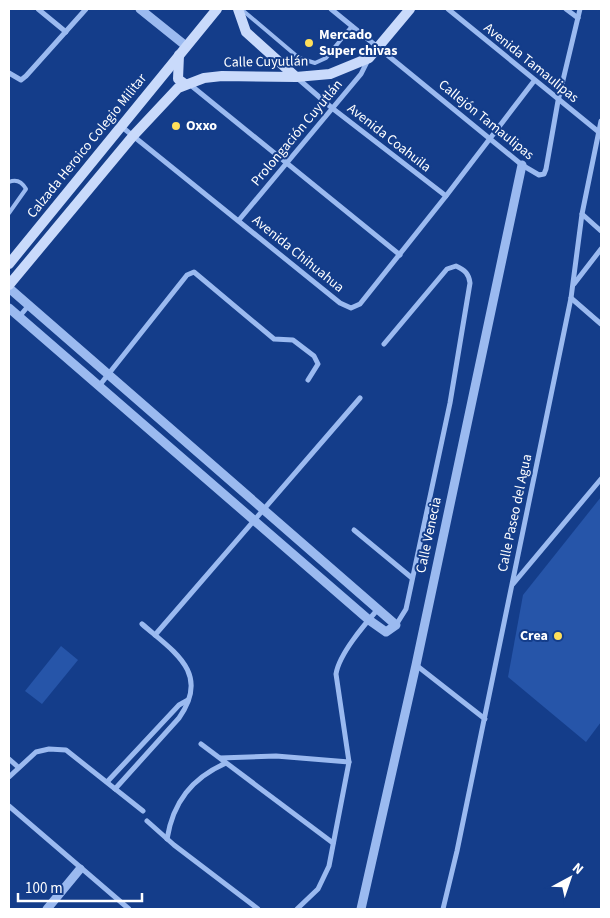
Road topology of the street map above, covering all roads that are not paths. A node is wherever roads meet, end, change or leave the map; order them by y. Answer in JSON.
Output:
{"nodes":[{"id":1,"x":38,"y":9,"type":"edge"},
{"id":2,"x":86,"y":9,"type":"edge"},
{"id":3,"x":140,"y":9,"type":"edge"},
{"id":4,"x":217,"y":9,"type":"edge"},
{"id":5,"x":240,"y":9,"type":"edge"},
{"id":6,"x":331,"y":9,"type":"edge"},
{"id":7,"x":410,"y":9,"type":"edge"},
{"id":8,"x":448,"y":9,"type":"edge"},
{"id":9,"x":566,"y":9,"type":"edge"},
{"id":10,"x":580,"y":9,"type":"edge"},
{"id":11,"x":578,"y":18,"type":"junction"},
{"id":12,"x":352,"y":26,"type":"junction"},
{"id":13,"x":66,"y":32,"type":"junction"},
{"id":14,"x":378,"y":47,"type":"junction"},
{"id":15,"x":182,"y":50,"type":"junction"},
{"id":16,"x":369,"y":58,"type":"junction"},
{"id":17,"x":9,"y":73,"type":"edge"},
{"id":18,"x":296,"y":77,"type":"junction"},
{"id":19,"x":534,"y":81,"type":"junction"},
{"id":20,"x":186,"y":84,"type":"junction"},
{"id":21,"x":558,"y":100,"type":"junction"},
{"id":22,"x":332,"y":108,"type":"junction"},
{"id":23,"x":601,"y":121,"type":"edge"},
{"id":24,"x":122,"y":126,"type":"junction"},
{"id":25,"x":600,"y":133,"type":"edge"},
{"id":26,"x":133,"y":136,"type":"junction"},
{"id":27,"x":491,"y":140,"type":"junction"},
{"id":28,"x":286,"y":163,"type":"junction"},
{"id":29,"x":522,"y":165,"type":"junction"},
{"id":30,"x":9,"y":182,"type":"edge"},
{"id":31,"x":446,"y":196,"type":"junction"},
{"id":32,"x":9,"y":213,"type":"edge"},
{"id":33,"x":582,"y":214,"type":"junction"},
{"id":34,"x":239,"y":220,"type":"junction"},
{"id":35,"x":601,"y":231,"type":"edge"},
{"id":36,"x":601,"y":249,"type":"edge"},
{"id":37,"x":400,"y":255,"type":"junction"},
{"id":38,"x":9,"y":264,"type":"edge"},
{"id":39,"x":573,"y":285,"type":"junction"},
{"id":40,"x":9,"y":287,"type":"edge"},
{"id":41,"x":571,"y":298,"type":"junction"},
{"id":42,"x":29,"y":306,"type":"junction"},
{"id":43,"x":9,"y":308,"type":"edge"},
{"id":44,"x":19,"y":317,"type":"junction"},
{"id":45,"x":601,"y":324,"type":"edge"},
{"id":46,"x":384,"y":344,"type":"dead end"},
{"id":47,"x":110,"y":374,"type":"junction"},
{"id":48,"x":308,"y":380,"type":"dead end"},
{"id":49,"x":99,"y":386,"type":"junction"},
{"id":50,"x":360,"y":398,"type":"dead end"},
{"id":51,"x":145,"y":405,"type":"junction"},
{"id":52,"x":134,"y":416,"type":"junction"},
{"id":53,"x":194,"y":448,"type":"junction"},
{"id":54,"x":185,"y":460,"type":"junction"},
{"id":55,"x":601,"y":478,"type":"edge"},
{"id":56,"x":233,"y":482,"type":"junction"},
{"id":57,"x":224,"y":493,"type":"junction"},
{"id":58,"x":263,"y":508,"type":"junction"},
{"id":59,"x":254,"y":519,"type":"junction"},
{"id":60,"x":354,"y":530,"type":"dead end"},
{"id":61,"x":295,"y":534,"type":"junction"},
{"id":62,"x":285,"y":546,"type":"junction"},
{"id":63,"x":412,"y":578,"type":"junction"},
{"id":64,"x":512,"y":585,"type":"junction"},
{"id":65,"x":378,"y":609,"type":"junction"},
{"id":66,"x":369,"y":620,"type":"junction"},
{"id":67,"x":142,"y":624,"type":"dead end"},
{"id":68,"x":396,"y":625,"type":"junction"},
{"id":69,"x":155,"y":636,"type":"junction"},
{"id":70,"x":416,"y":665,"type":"junction"},
{"id":71,"x":188,"y":700,"type":"junction"},
{"id":72,"x":484,"y":719,"type":"junction"},
{"id":73,"x":201,"y":744,"type":"dead end"},
{"id":74,"x":219,"y":758,"type":"junction"},
{"id":75,"x":9,"y":759,"type":"edge"},
{"id":76,"x":349,"y":762,"type":"junction"},
{"id":77,"x":226,"y":763,"type":"junction"},
{"id":78,"x":18,"y":767,"type":"junction"},
{"id":79,"x":9,"y":777,"type":"edge"},
{"id":80,"x":107,"y":782,"type":"junction"},
{"id":81,"x":115,"y":789,"type":"junction"},
{"id":82,"x":9,"y":806,"type":"edge"},
{"id":83,"x":143,"y":811,"type":"dead end"},
{"id":84,"x":147,"y":821,"type":"dead end"},
{"id":85,"x":167,"y":839,"type":"junction"},
{"id":86,"x":334,"y":843,"type":"junction"},
{"id":87,"x":80,"y":869,"type":"junction"},
{"id":88,"x":47,"y":909,"type":"edge"},
{"id":89,"x":128,"y":909,"type":"edge"},
{"id":90,"x":258,"y":909,"type":"edge"},
{"id":91,"x":297,"y":909,"type":"edge"},
{"id":92,"x":361,"y":909,"type":"edge"},
{"id":93,"x":443,"y":909,"type":"edge"}],
"edges":[{"from":1,"to":13,"type":"street"},
{"from":2,"to":13,"type":"street"},
{"from":3,"to":15,"type":"street"},
{"from":4,"to":15,"type":"main road","name":"Calzada Heroico Colegio Militar"},
{"from":5,"to":12,"type":"lane"},
{"from":5,"to":18,"type":"main road"},
{"from":6,"to":12,"type":"street","name":"Callejón Tamaulipas"},
{"from":7,"to":14,"type":"main road","name":"Calle Cuyutlán"},
{"from":8,"to":19,"type":"street","name":"Avenida Tamaulipas"},
{"from":9,"to":11,"type":"street"},
{"from":10,"to":11,"type":"street","name":"Callejón Tamaulipas"},
{"from":11,"to":21,"type":"street","name":"Callejón Tamaulipas"},
{"from":12,"to":14,"type":"street","name":"Callejón Tamaulipas"},
{"from":13,"to":17,"type":"street"},
{"from":14,"to":16,"type":"main road","name":"Calle Cuyutlán"},
{"from":14,"to":27,"type":"street","name":"Callejón Tamaulipas"},
{"from":15,"to":20,"type":"main road"},
{"from":15,"to":24,"type":"main road","name":"Calzada Heroico Colegio Militar"},
{"from":16,"to":18,"type":"main road","name":"Calle Cuyutlán"},
{"from":16,"to":22,"type":"street","name":"Prolongación Cuyutlán"},
{"from":18,"to":20,"type":"main road","name":"Calle Cuyutlán"},
{"from":18,"to":22,"type":"street","name":"Avenida Coahuila"},
{"from":19,"to":21,"type":"street","name":"Avenida Tamaulipas"},
{"from":19,"to":27,"type":"street","name":"Avenida Chihuahua"},
{"from":20,"to":26,"type":"main road","name":"Calzada Heroico Colegio Militar"},
{"from":20,"to":28,"type":"street"},
{"from":21,"to":25,"type":"street","name":"Avenida Tamaulipas"},
{"from":21,"to":29,"type":"street","name":"Callejón Tamaulipas"},
{"from":22,"to":28,"type":"street","name":"Prolongación Cuyutlán"},
{"from":22,"to":31,"type":"street","name":"Avenida Coahuila"},
{"from":23,"to":25,"type":"street","name":"Calle Paseo del Agua"},
{"from":24,"to":26,"type":"street","name":"Avenida Chihuahua"},
{"from":24,"to":38,"type":"main road","name":"Calzada Heroico Colegio Militar"},
{"from":25,"to":33,"type":"street","name":"Calle Paseo del Agua"},
{"from":26,"to":34,"type":"street","name":"Avenida Chihuahua"},
{"from":26,"to":40,"type":"main road","name":"Calzada Heroico Colegio Militar"},
{"from":27,"to":29,"type":"street","name":"Callejón Tamaulipas"},
{"from":27,"to":31,"type":"street","name":"Avenida Chihuahua"},
{"from":28,"to":34,"type":"street","name":"Prolongación Cuyutlán"},
{"from":28,"to":37,"type":"street"},
{"from":29,"to":70,"type":"street","name":"Calle Venecia"},
{"from":30,"to":32,"type":"lane"},
{"from":31,"to":37,"type":"street","name":"Avenida Chihuahua"},
{"from":33,"to":35,"type":"street"},
{"from":33,"to":39,"type":"street","name":"Calle Paseo del Agua"},
{"from":34,"to":37,"type":"street","name":"Avenida Chihuahua"},
{"from":36,"to":39,"type":"street"},
{"from":39,"to":41,"type":"street","name":"Calle Paseo del Agua"},
{"from":40,"to":42,"type":"street"},
{"from":41,"to":45,"type":"street"},
{"from":41,"to":64,"type":"street","name":"Calle Paseo del Agua"},
{"from":42,"to":44,"type":"street"},
{"from":42,"to":47,"type":"street"},
{"from":43,"to":44,"type":"street"},
{"from":44,"to":49,"type":"street"},
{"from":46,"to":63,"type":"street"},
{"from":47,"to":48,"type":"street"},
{"from":47,"to":49,"type":"street"},
{"from":47,"to":51,"type":"street"},
{"from":49,"to":52,"type":"street"},
{"from":50,"to":58,"type":"street"},
{"from":51,"to":52,"type":"street"},
{"from":51,"to":53,"type":"street"},
{"from":52,"to":54,"type":"street"},
{"from":53,"to":54,"type":"street"},
{"from":53,"to":56,"type":"street"},
{"from":54,"to":57,"type":"street"},
{"from":55,"to":64,"type":"street"},
{"from":56,"to":57,"type":"street"},
{"from":56,"to":58,"type":"street"},
{"from":57,"to":59,"type":"street"},
{"from":58,"to":59,"type":"street"},
{"from":58,"to":61,"type":"street"},
{"from":59,"to":62,"type":"street"},
{"from":59,"to":69,"type":"street"},
{"from":60,"to":63,"type":"street"},
{"from":61,"to":62,"type":"street"},
{"from":61,"to":65,"type":"street"},
{"from":62,"to":66,"type":"street"},
{"from":63,"to":68,"type":"street"},
{"from":64,"to":72,"type":"street","name":"Calle Paseo del Agua"},
{"from":65,"to":66,"type":"street"},
{"from":65,"to":68,"type":"street"},
{"from":66,"to":68,"type":"street"},
{"from":66,"to":76,"type":"street"},
{"from":67,"to":69,"type":"street"},
{"from":69,"to":71,"type":"street"},
{"from":70,"to":72,"type":"street"},
{"from":70,"to":92,"type":"street","name":"Calle Venecia"},
{"from":71,"to":80,"type":"street"},
{"from":71,"to":81,"type":"street"},
{"from":72,"to":93,"type":"street","name":"Calle Paseo del Agua"},
{"from":73,"to":74,"type":"street"},
{"from":74,"to":76,"type":"street"},
{"from":74,"to":77,"type":"street"},
{"from":75,"to":78,"type":"street"},
{"from":76,"to":86,"type":"street"},
{"from":77,"to":85,"type":"street"},
{"from":77,"to":86,"type":"street"},
{"from":78,"to":79,"type":"street"},
{"from":78,"to":80,"type":"street"},
{"from":80,"to":81,"type":"street"},
{"from":81,"to":83,"type":"street"},
{"from":82,"to":87,"type":"street"},
{"from":84,"to":85,"type":"street"},
{"from":85,"to":90,"type":"street"},
{"from":86,"to":91,"type":"street"},
{"from":87,"to":88,"type":"street"},
{"from":87,"to":89,"type":"street"}]}
